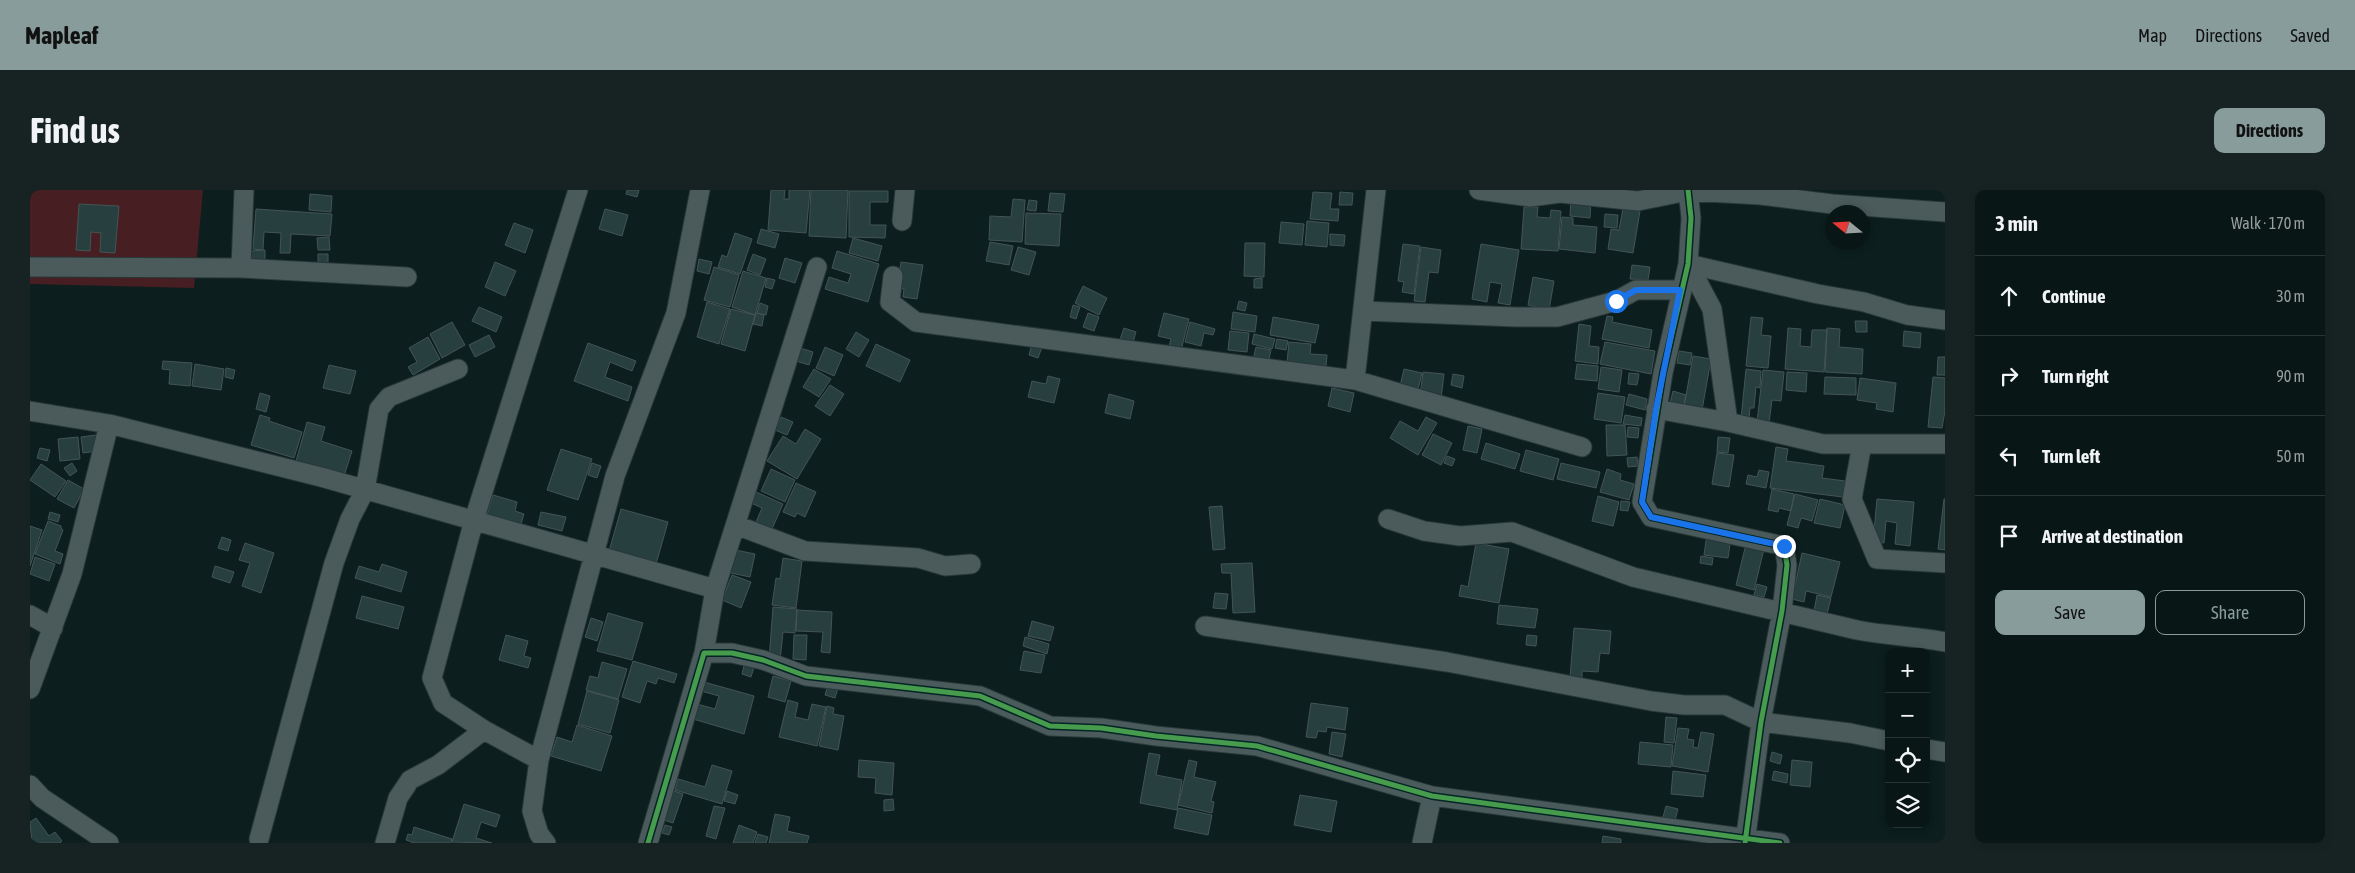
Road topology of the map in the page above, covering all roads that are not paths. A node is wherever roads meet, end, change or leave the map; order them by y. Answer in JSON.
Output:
{"nodes":[{"id":1,"x":244,"y":190,"type":"edge"},
{"id":2,"x":578,"y":190,"type":"edge"},
{"id":3,"x":700,"y":190,"type":"edge"},
{"id":4,"x":905,"y":190,"type":"edge"},
{"id":5,"x":1376,"y":190,"type":"edge"},
{"id":6,"x":1479,"y":190,"type":"edge"},
{"id":7,"x":1688,"y":190,"type":"edge"},
{"id":8,"x":1945,"y":212,"type":"edge"},
{"id":9,"x":902,"y":222,"type":"dead end"},
{"id":10,"x":1688,"y":264,"type":"junction"},
{"id":11,"x":30,"y":267,"type":"edge"},
{"id":12,"x":817,"y":267,"type":"dead end"},
{"id":13,"x":241,"y":268,"type":"junction"},
{"id":14,"x":893,"y":276,"type":"dead end"},
{"id":15,"x":407,"y":277,"type":"dead end"},
{"id":16,"x":1680,"y":290,"type":"junction"},
{"id":17,"x":1363,"y":311,"type":"junction"},
{"id":18,"x":1945,"y":320,"type":"edge"},
{"id":19,"x":458,"y":369,"type":"dead end"},
{"id":20,"x":1355,"y":380,"type":"junction"},
{"id":21,"x":1656,"y":409,"type":"junction"},
{"id":22,"x":30,"y":411,"type":"edge"},
{"id":23,"x":1728,"y":422,"type":"junction"},
{"id":24,"x":109,"y":424,"type":"junction"},
{"id":25,"x":1862,"y":444,"type":"junction"},
{"id":26,"x":1945,"y":444,"type":"edge"},
{"id":27,"x":1582,"y":447,"type":"dead end"},
{"id":28,"x":365,"y":490,"type":"junction"},
{"id":29,"x":474,"y":520,"type":"junction"},
{"id":30,"x":1388,"y":520,"type":"dead end"},
{"id":31,"x":736,"y":525,"type":"junction"},
{"id":32,"x":595,"y":554,"type":"junction"},
{"id":33,"x":1945,"y":563,"type":"edge"},
{"id":34,"x":971,"y":564,"type":"dead end"},
{"id":35,"x":715,"y":589,"type":"junction"},
{"id":36,"x":1782,"y":612,"type":"junction"},
{"id":37,"x":30,"y":616,"type":"edge"},
{"id":38,"x":1205,"y":626,"type":"dead end"},
{"id":39,"x":52,"y":628,"type":"junction"},
{"id":40,"x":1945,"y":642,"type":"edge"},
{"id":41,"x":704,"y":653,"type":"junction"},
{"id":42,"x":30,"y":689,"type":"edge"},
{"id":43,"x":1761,"y":722,"type":"junction"},
{"id":44,"x":484,"y":730,"type":"junction"},
{"id":45,"x":1885,"y":740,"type":"edge"},
{"id":46,"x":1930,"y":749,"type":"edge"},
{"id":47,"x":1945,"y":752,"type":"edge"},
{"id":48,"x":539,"y":760,"type":"junction"},
{"id":49,"x":30,"y":785,"type":"edge"},
{"id":50,"x":1432,"y":796,"type":"junction"},
{"id":51,"x":259,"y":839,"type":"dead end"},
{"id":52,"x":539,"y":840,"type":"edge"},
{"id":53,"x":1746,"y":841,"type":"edge"},
{"id":54,"x":109,"y":843,"type":"edge"},
{"id":55,"x":385,"y":843,"type":"edge"},
{"id":56,"x":648,"y":843,"type":"edge"},
{"id":57,"x":1422,"y":843,"type":"edge"},
{"id":58,"x":1780,"y":843,"type":"edge"}],
"edges":[{"from":1,"to":13,"type":"street"},
{"from":2,"to":29,"type":"street"},
{"from":3,"to":32,"type":"street"},
{"from":4,"to":9,"type":"street"},
{"from":5,"to":17,"type":"street"},
{"from":6,"to":7,"type":"street"},
{"from":7,"to":8,"type":"street"},
{"from":7,"to":10,"type":"street"},
{"from":10,"to":16,"type":"street"},
{"from":10,"to":18,"type":"street"},
{"from":10,"to":23,"type":"street"},
{"from":11,"to":13,"type":"street"},
{"from":12,"to":31,"type":"street"},
{"from":13,"to":15,"type":"street"},
{"from":14,"to":20,"type":"street"},
{"from":16,"to":17,"type":"street"},
{"from":16,"to":21,"type":"street"},
{"from":17,"to":20,"type":"street"},
{"from":19,"to":28,"type":"street"},
{"from":20,"to":27,"type":"street"},
{"from":21,"to":23,"type":"street"},
{"from":21,"to":36,"type":"street"},
{"from":22,"to":24,"type":"street"},
{"from":23,"to":25,"type":"street"},
{"from":24,"to":28,"type":"street"},
{"from":24,"to":39,"type":"street"},
{"from":25,"to":26,"type":"street"},
{"from":25,"to":33,"type":"street"},
{"from":28,"to":29,"type":"street"},
{"from":28,"to":51,"type":"street"},
{"from":29,"to":32,"type":"street"},
{"from":29,"to":44,"type":"street"},
{"from":30,"to":36,"type":"street"},
{"from":31,"to":34,"type":"street"},
{"from":31,"to":35,"type":"street"},
{"from":32,"to":35,"type":"street"},
{"from":32,"to":48,"type":"street"},
{"from":35,"to":41,"type":"street"},
{"from":36,"to":40,"type":"street"},
{"from":36,"to":43,"type":"street"},
{"from":37,"to":39,"type":"street"},
{"from":38,"to":43,"type":"street"},
{"from":39,"to":42,"type":"street"},
{"from":41,"to":50,"type":"street"},
{"from":41,"to":56,"type":"street"},
{"from":43,"to":45,"type":"street"},
{"from":43,"to":53,"type":"street"},
{"from":44,"to":48,"type":"street"},
{"from":44,"to":55,"type":"street"},
{"from":46,"to":47,"type":"street"},
{"from":48,"to":52,"type":"street"},
{"from":49,"to":54,"type":"street"},
{"from":50,"to":53,"type":"street"},
{"from":50,"to":57,"type":"street"},
{"from":53,"to":58,"type":"street"}]}
